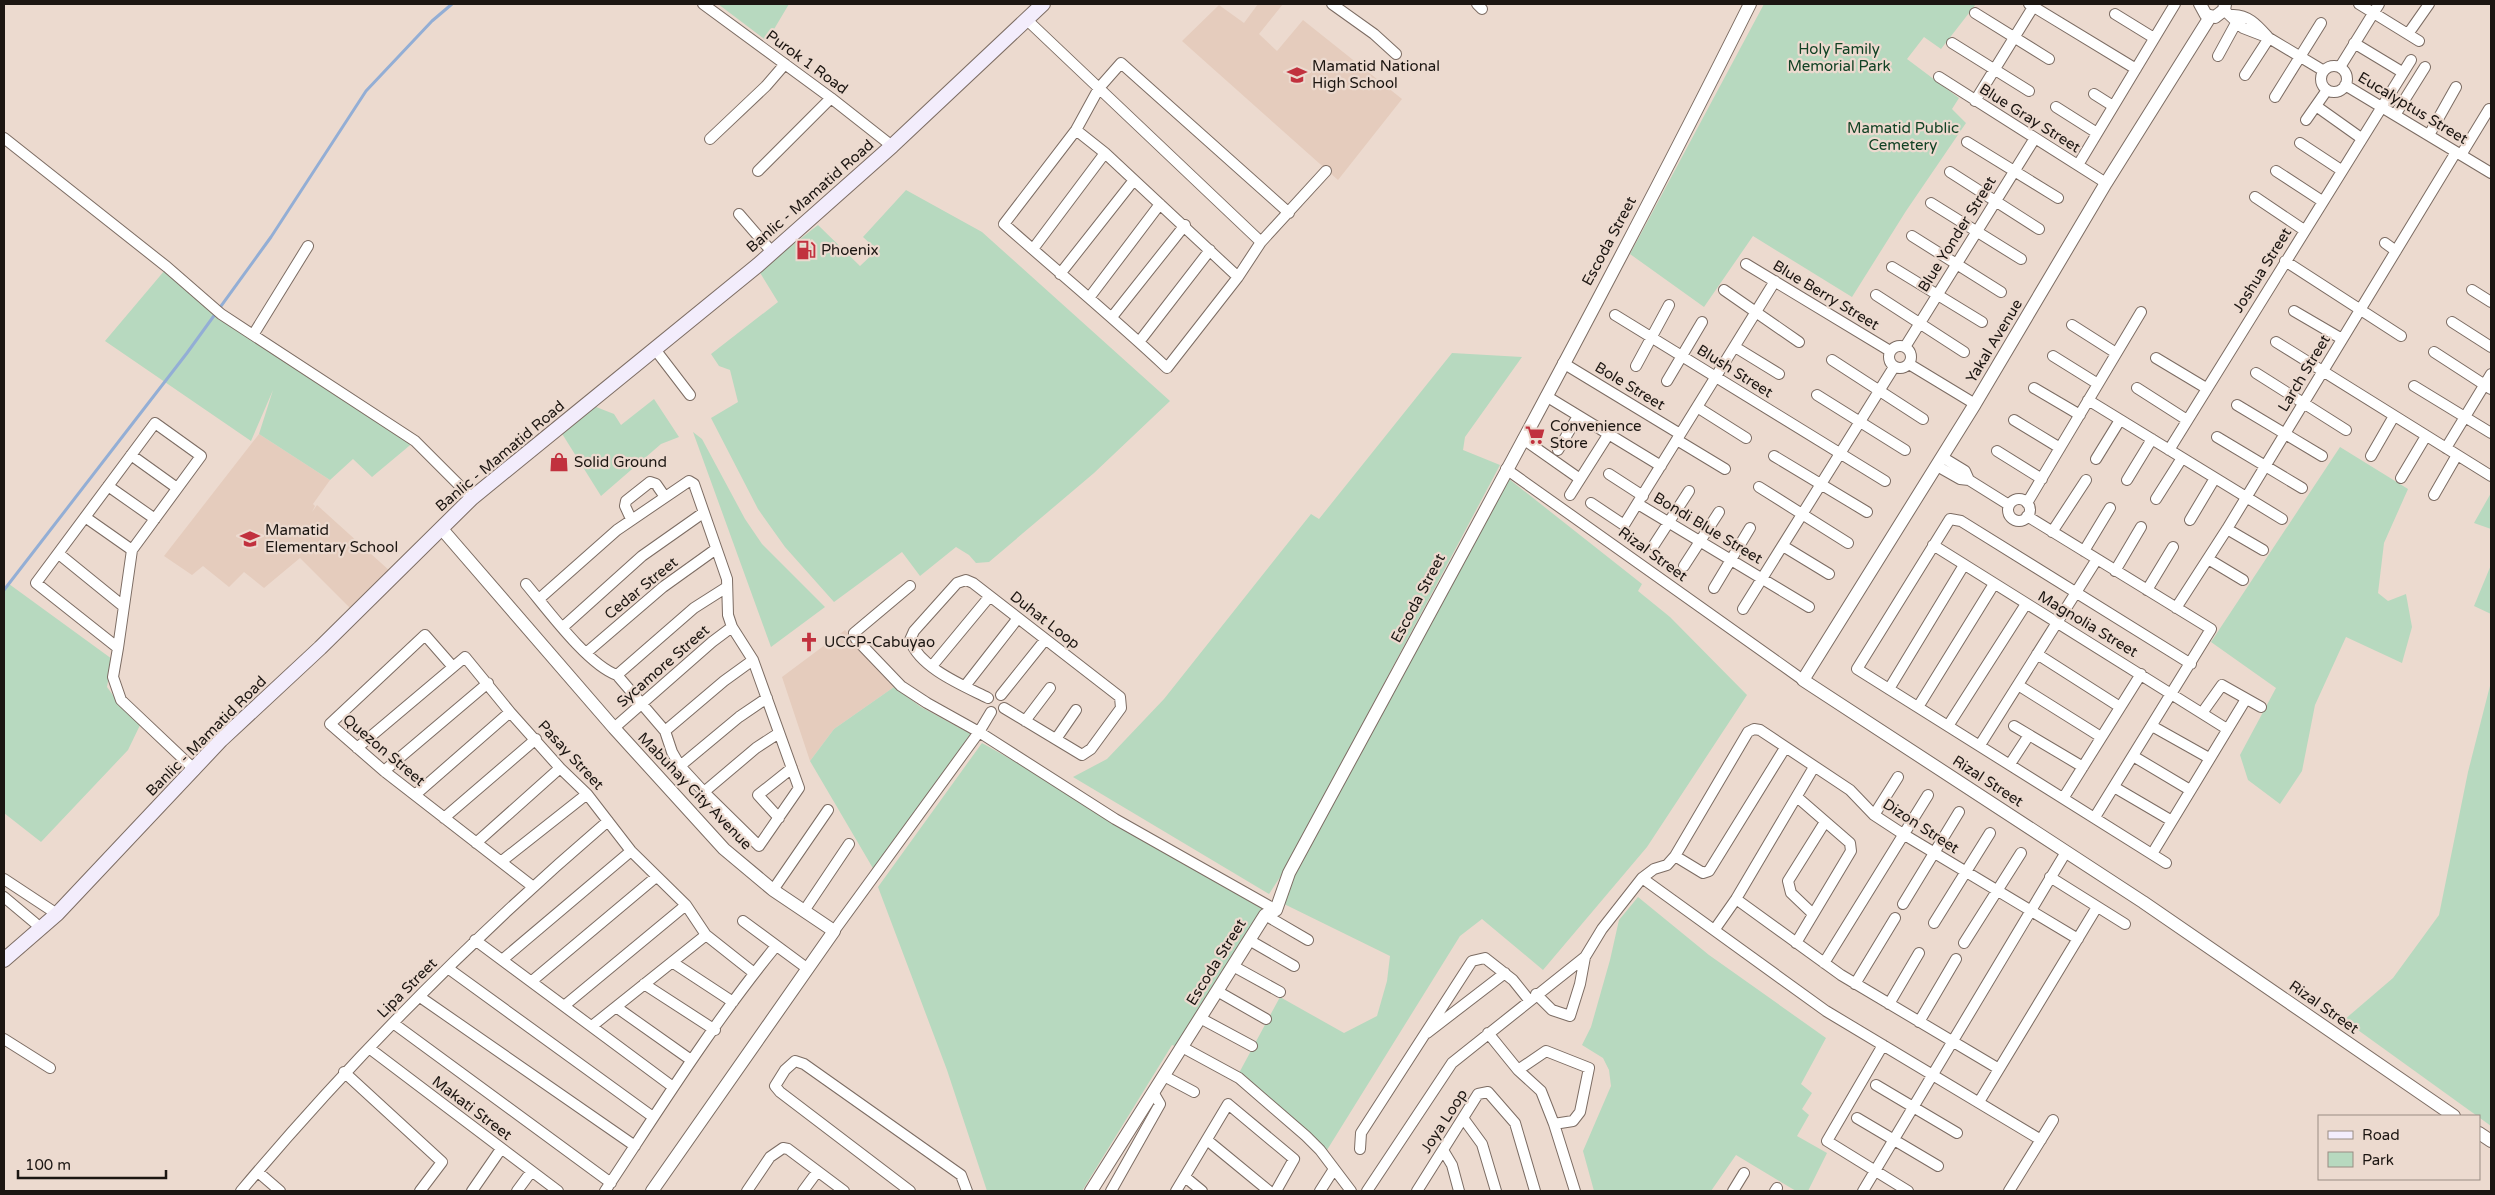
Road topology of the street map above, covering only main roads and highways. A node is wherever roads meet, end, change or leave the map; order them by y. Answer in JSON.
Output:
{"nodes":[{"id":1,"x":1043,"y":4,"type":"edge"},
{"id":2,"x":4,"y":960,"type":"edge"}],
"edges":[{"from":1,"to":2,"type":"main road","name":"Banlic - Mamatid Road"}]}
